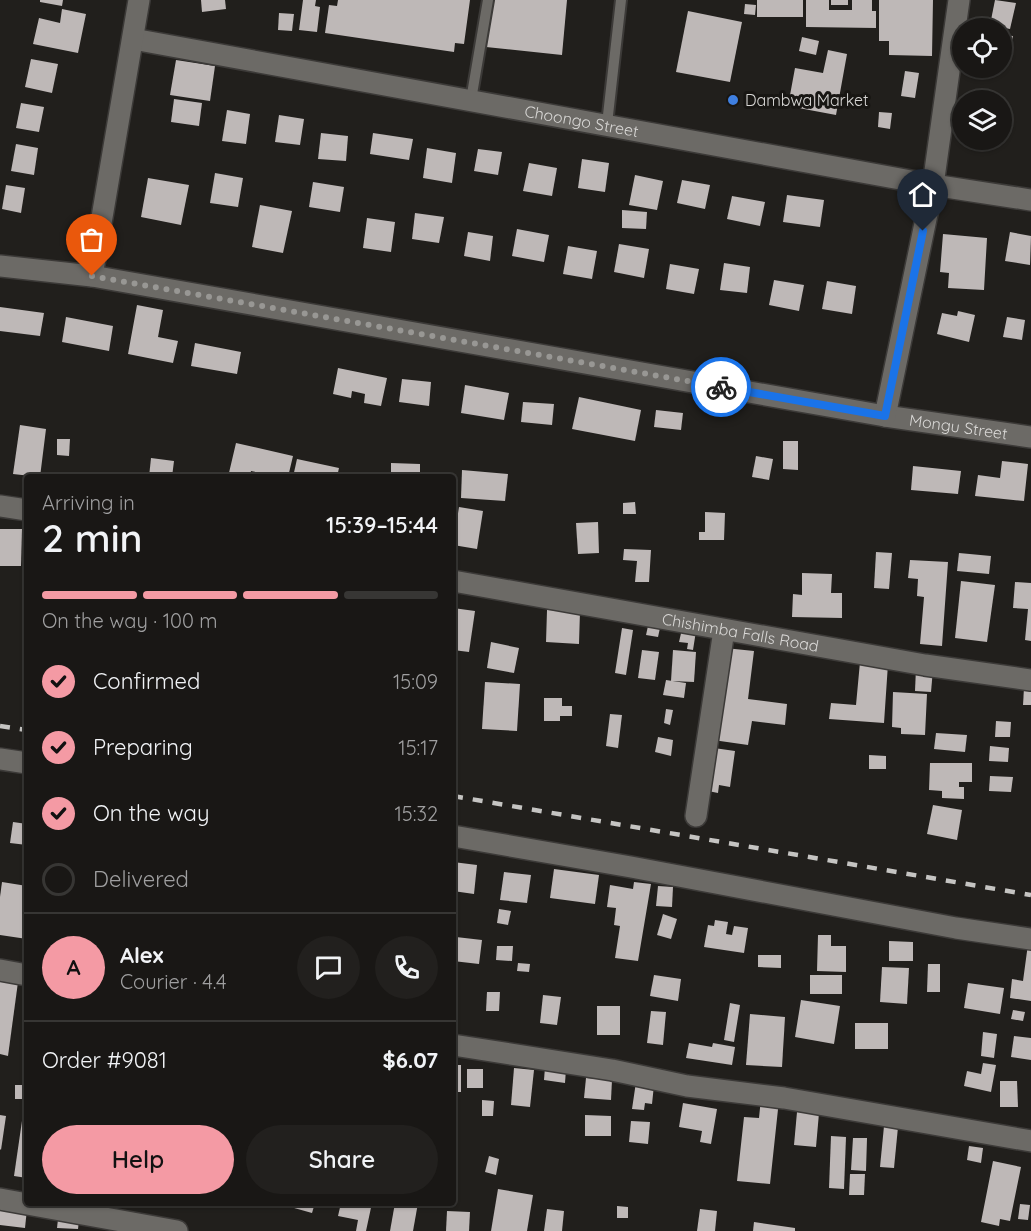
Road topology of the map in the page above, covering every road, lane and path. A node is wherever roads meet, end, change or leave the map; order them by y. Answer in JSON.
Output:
{"nodes":[{"id":1,"x":139,"y":0,"type":"edge"},
{"id":2,"x":488,"y":0,"type":"edge"},
{"id":3,"x":621,"y":0,"type":"edge"},
{"id":4,"x":959,"y":0,"type":"edge"},
{"id":5,"x":133,"y":39,"type":"junction"},
{"id":6,"x":471,"y":100,"type":"junction"},
{"id":7,"x":607,"y":124,"type":"junction"},
{"id":8,"x":933,"y":185,"type":"junction"},
{"id":9,"x":1031,"y":200,"type":"edge"},
{"id":10,"x":0,"y":266,"type":"edge"},
{"id":11,"x":92,"y":276,"type":"junction"},
{"id":12,"x":885,"y":416,"type":"junction"},
{"id":13,"x":1031,"y":437,"type":"edge"},
{"id":14,"x":0,"y":506,"type":"edge"},
{"id":15,"x":24,"y":510,"type":"edge"},
{"id":16,"x":456,"y":582,"type":"edge"},
{"id":17,"x":724,"y":630,"type":"junction"},
{"id":18,"x":1031,"y":680,"type":"edge"},
{"id":19,"x":0,"y":759,"type":"edge"},
{"id":20,"x":24,"y":763,"type":"edge"},
{"id":21,"x":696,"y":816,"type":"dead end"},
{"id":22,"x":456,"y":837,"type":"edge"},
{"id":23,"x":1031,"y":939,"type":"edge"},
{"id":24,"x":0,"y":970,"type":"edge"},
{"id":25,"x":24,"y":974,"type":"edge"},
{"id":26,"x":456,"y":1044,"type":"edge"},
{"id":27,"x":1031,"y":1141,"type":"edge"},
{"id":28,"x":0,"y":1200,"type":"edge"},
{"id":29,"x":24,"y":1204,"type":"edge"},
{"id":30,"x":34,"y":1206,"type":"edge"},
{"id":31,"x":177,"y":1231,"type":"edge"}],
"edges":[{"from":1,"to":5,"type":"street"},
{"from":2,"to":6,"type":"lane"},
{"from":3,"to":7,"type":"lane"},
{"from":4,"to":8,"type":"street"},
{"from":5,"to":6,"type":"street","name":"Choongo Street"},
{"from":5,"to":11,"type":"street"},
{"from":6,"to":7,"type":"street","name":"Choongo Street"},
{"from":7,"to":8,"type":"street","name":"Choongo Street"},
{"from":8,"to":9,"type":"street","name":"Choongo Street"},
{"from":8,"to":12,"type":"street"},
{"from":10,"to":11,"type":"street","name":"Mongu Street"},
{"from":11,"to":12,"type":"street","name":"Mongu Street"},
{"from":12,"to":13,"type":"street","name":"Mongu Street"},
{"from":14,"to":15,"type":"street"},
{"from":16,"to":17,"type":"street","name":"Chishimba Falls Road"},
{"from":17,"to":18,"type":"street","name":"Chishimba Falls Road"},
{"from":17,"to":21,"type":"street"},
{"from":19,"to":20,"type":"street"},
{"from":22,"to":23,"type":"street"},
{"from":24,"to":25,"type":"street"},
{"from":26,"to":27,"type":"street"},
{"from":28,"to":29,"type":"street"},
{"from":30,"to":31,"type":"street"}]}
